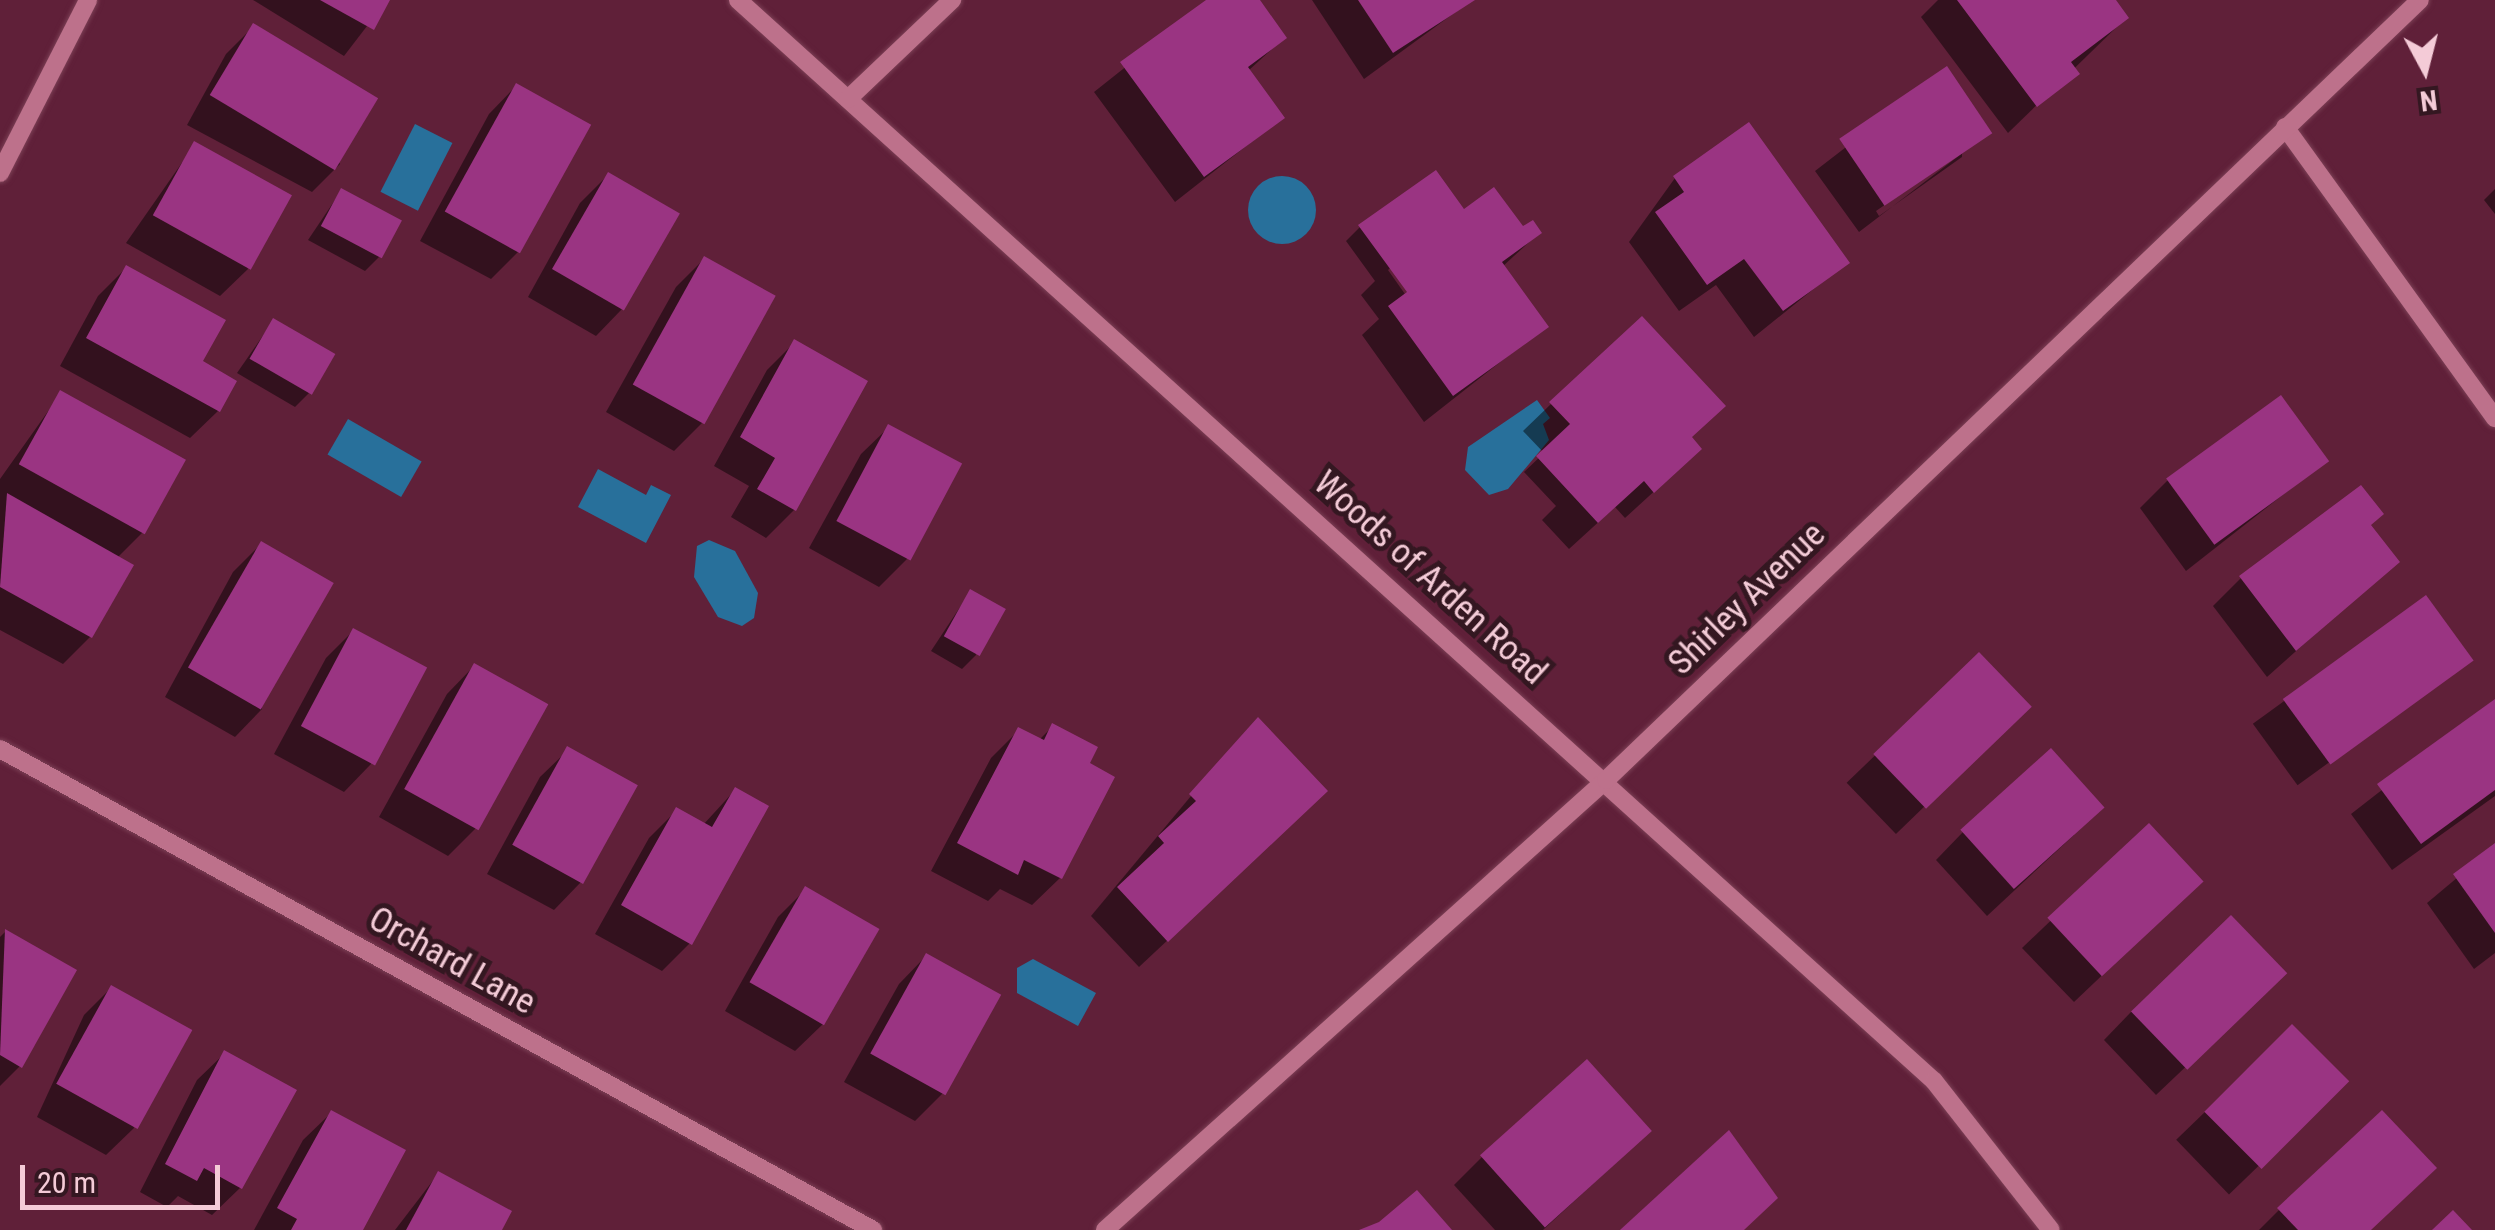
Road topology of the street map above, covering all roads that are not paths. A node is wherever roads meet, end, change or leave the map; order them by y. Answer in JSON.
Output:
{"nodes":[{"id":1,"x":88,"y":0,"type":"edge"},
{"id":2,"x":738,"y":0,"type":"edge"},
{"id":3,"x":952,"y":0,"type":"edge"},
{"id":4,"x":2420,"y":0,"type":"edge"},
{"id":5,"x":848,"y":99,"type":"junction"},
{"id":6,"x":2285,"y":127,"type":"junction"},
{"id":7,"x":0,"y":173,"type":"edge"},
{"id":8,"x":2495,"y":418,"type":"edge"},
{"id":9,"x":0,"y":749,"type":"edge"},
{"id":10,"x":1606,"y":780,"type":"junction"},
{"id":11,"x":873,"y":1230,"type":"edge"},
{"id":12,"x":1105,"y":1230,"type":"edge"},
{"id":13,"x":2052,"y":1230,"type":"edge"}],
"edges":[{"from":1,"to":7,"type":"street"},
{"from":2,"to":5,"type":"street","name":"Woods of Arden Road"},
{"from":3,"to":5,"type":"street"},
{"from":4,"to":6,"type":"street","name":"Shirley Avenue"},
{"from":5,"to":10,"type":"street","name":"Woods of Arden Road"},
{"from":6,"to":8,"type":"street"},
{"from":6,"to":10,"type":"street","name":"Shirley Avenue"},
{"from":9,"to":11,"type":"street","name":"Orchard Lane"},
{"from":10,"to":12,"type":"street","name":"Shirley Avenue"},
{"from":10,"to":13,"type":"street","name":"Woods of Arden Road"}]}
